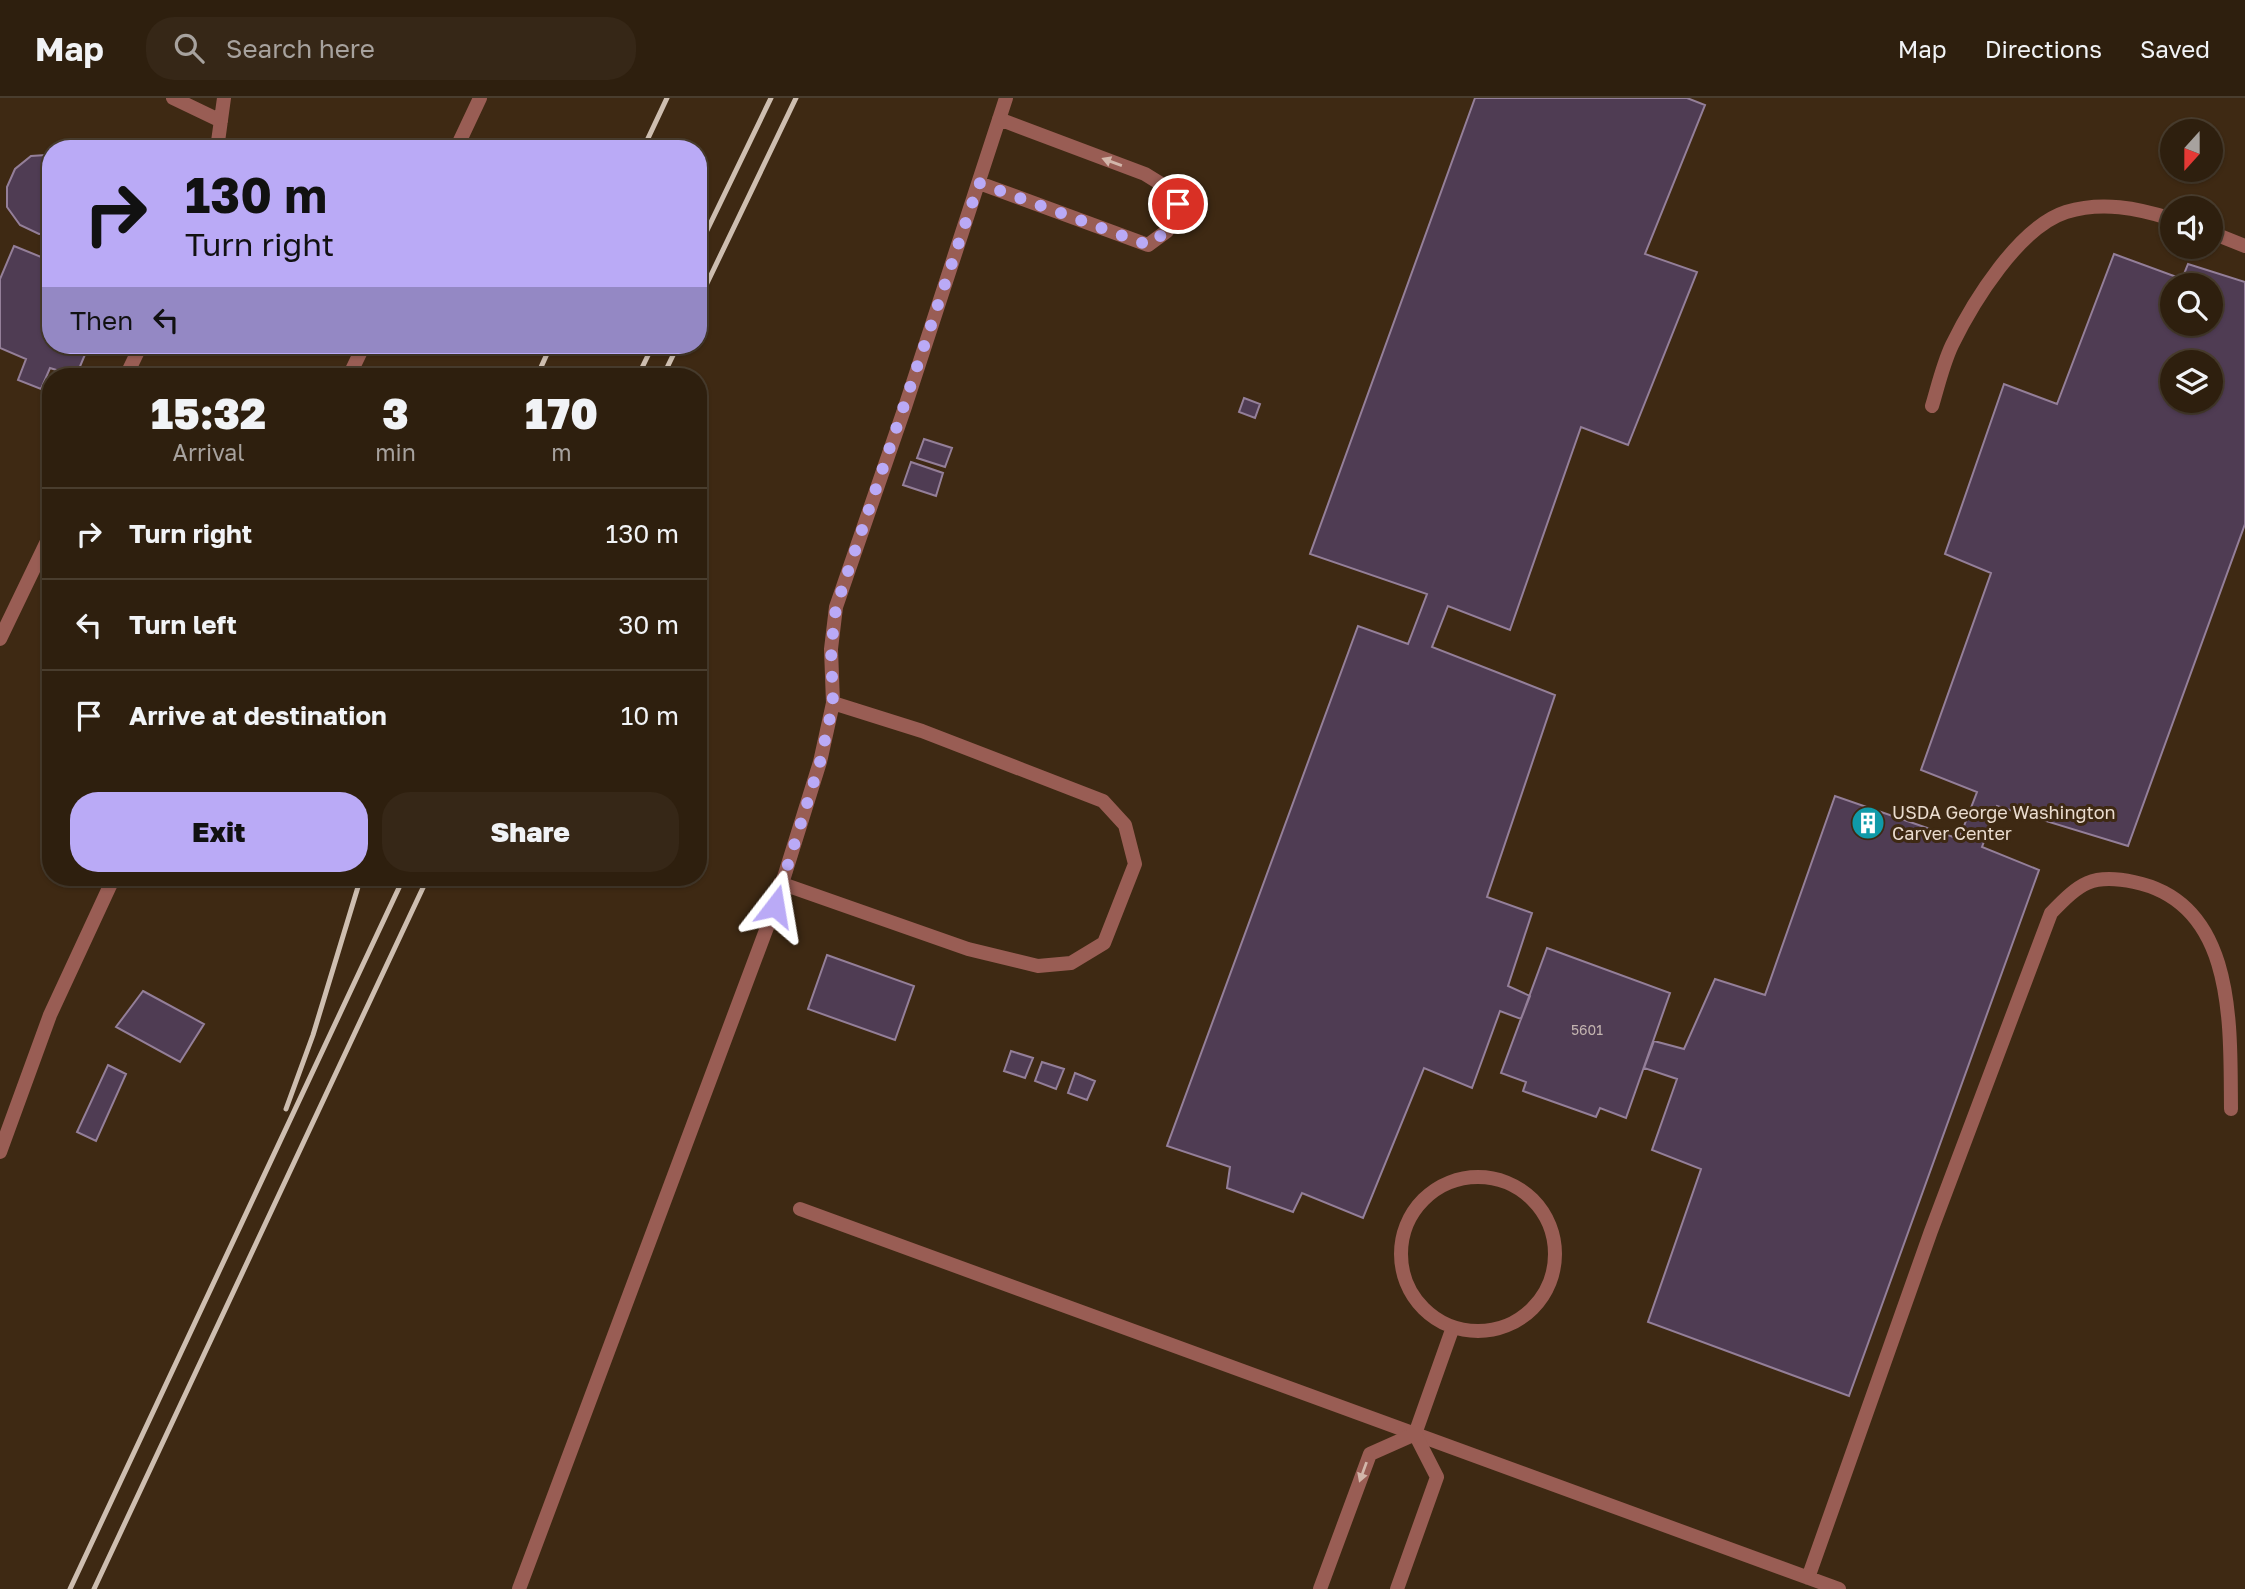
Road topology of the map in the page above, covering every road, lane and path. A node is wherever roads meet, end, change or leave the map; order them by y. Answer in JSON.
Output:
{"nodes":[{"id":1,"x":173,"y":98,"type":"edge"},
{"id":2,"x":224,"y":98,"type":"edge"},
{"id":3,"x":480,"y":98,"type":"edge"},
{"id":4,"x":1006,"y":98,"type":"edge"},
{"id":5,"x":999,"y":119,"type":"junction"},
{"id":6,"x":221,"y":121,"type":"junction"},
{"id":7,"x":218,"y":140,"type":"edge"},
{"id":8,"x":460,"y":140,"type":"edge"},
{"id":9,"x":979,"y":183,"type":"junction"},
{"id":10,"x":2160,"y":216,"type":"edge"},
{"id":11,"x":2223,"y":237,"type":"edge"},
{"id":12,"x":2245,"y":246,"type":"edge"},
{"id":13,"x":1932,"y":406,"type":"dead end"},
{"id":14,"x":42,"y":552,"type":"edge"},
{"id":15,"x":0,"y":639,"type":"edge"},
{"id":16,"x":833,"y":704,"type":"junction"},
{"id":17,"x":780,"y":883,"type":"junction"},
{"id":18,"x":110,"y":886,"type":"edge"},
{"id":19,"x":2231,"y":1109,"type":"dead end"},
{"id":20,"x":0,"y":1152,"type":"edge"},
{"id":21,"x":800,"y":1209,"type":"dead end"},
{"id":22,"x":1453,"y":1327,"type":"junction"},
{"id":23,"x":1415,"y":1434,"type":"junction"},
{"id":24,"x":1808,"y":1578,"type":"junction"},
{"id":25,"x":519,"y":1589,"type":"edge"},
{"id":26,"x":1320,"y":1589,"type":"edge"},
{"id":27,"x":1397,"y":1589,"type":"edge"},
{"id":28,"x":1839,"y":1589,"type":"edge"}],
"edges":[{"from":1,"to":6,"type":"street"},
{"from":2,"to":6,"type":"street"},
{"from":3,"to":8,"type":"street"},
{"from":4,"to":5,"type":"street"},
{"from":5,"to":9,"type":"street"},
{"from":9,"to":5,"type":"street","one_way":true},
{"from":6,"to":7,"type":"street"},
{"from":9,"to":16,"type":"street"},
{"from":10,"to":13,"type":"street"},
{"from":11,"to":12,"type":"street"},
{"from":14,"to":15,"type":"street"},
{"from":16,"to":17,"type":"street"},
{"from":16,"to":17,"type":"street"},
{"from":17,"to":25,"type":"street"},
{"from":18,"to":20,"type":"street"},
{"from":19,"to":24,"type":"street"},
{"from":21,"to":23,"type":"street"},
{"from":22,"to":22,"type":"street"},
{"from":22,"to":23,"type":"street"},
{"from":23,"to":24,"type":"street"},
{"from":23,"to":26,"type":"street","one_way":true},
{"from":23,"to":27,"type":"street"},
{"from":24,"to":28,"type":"street"}]}
